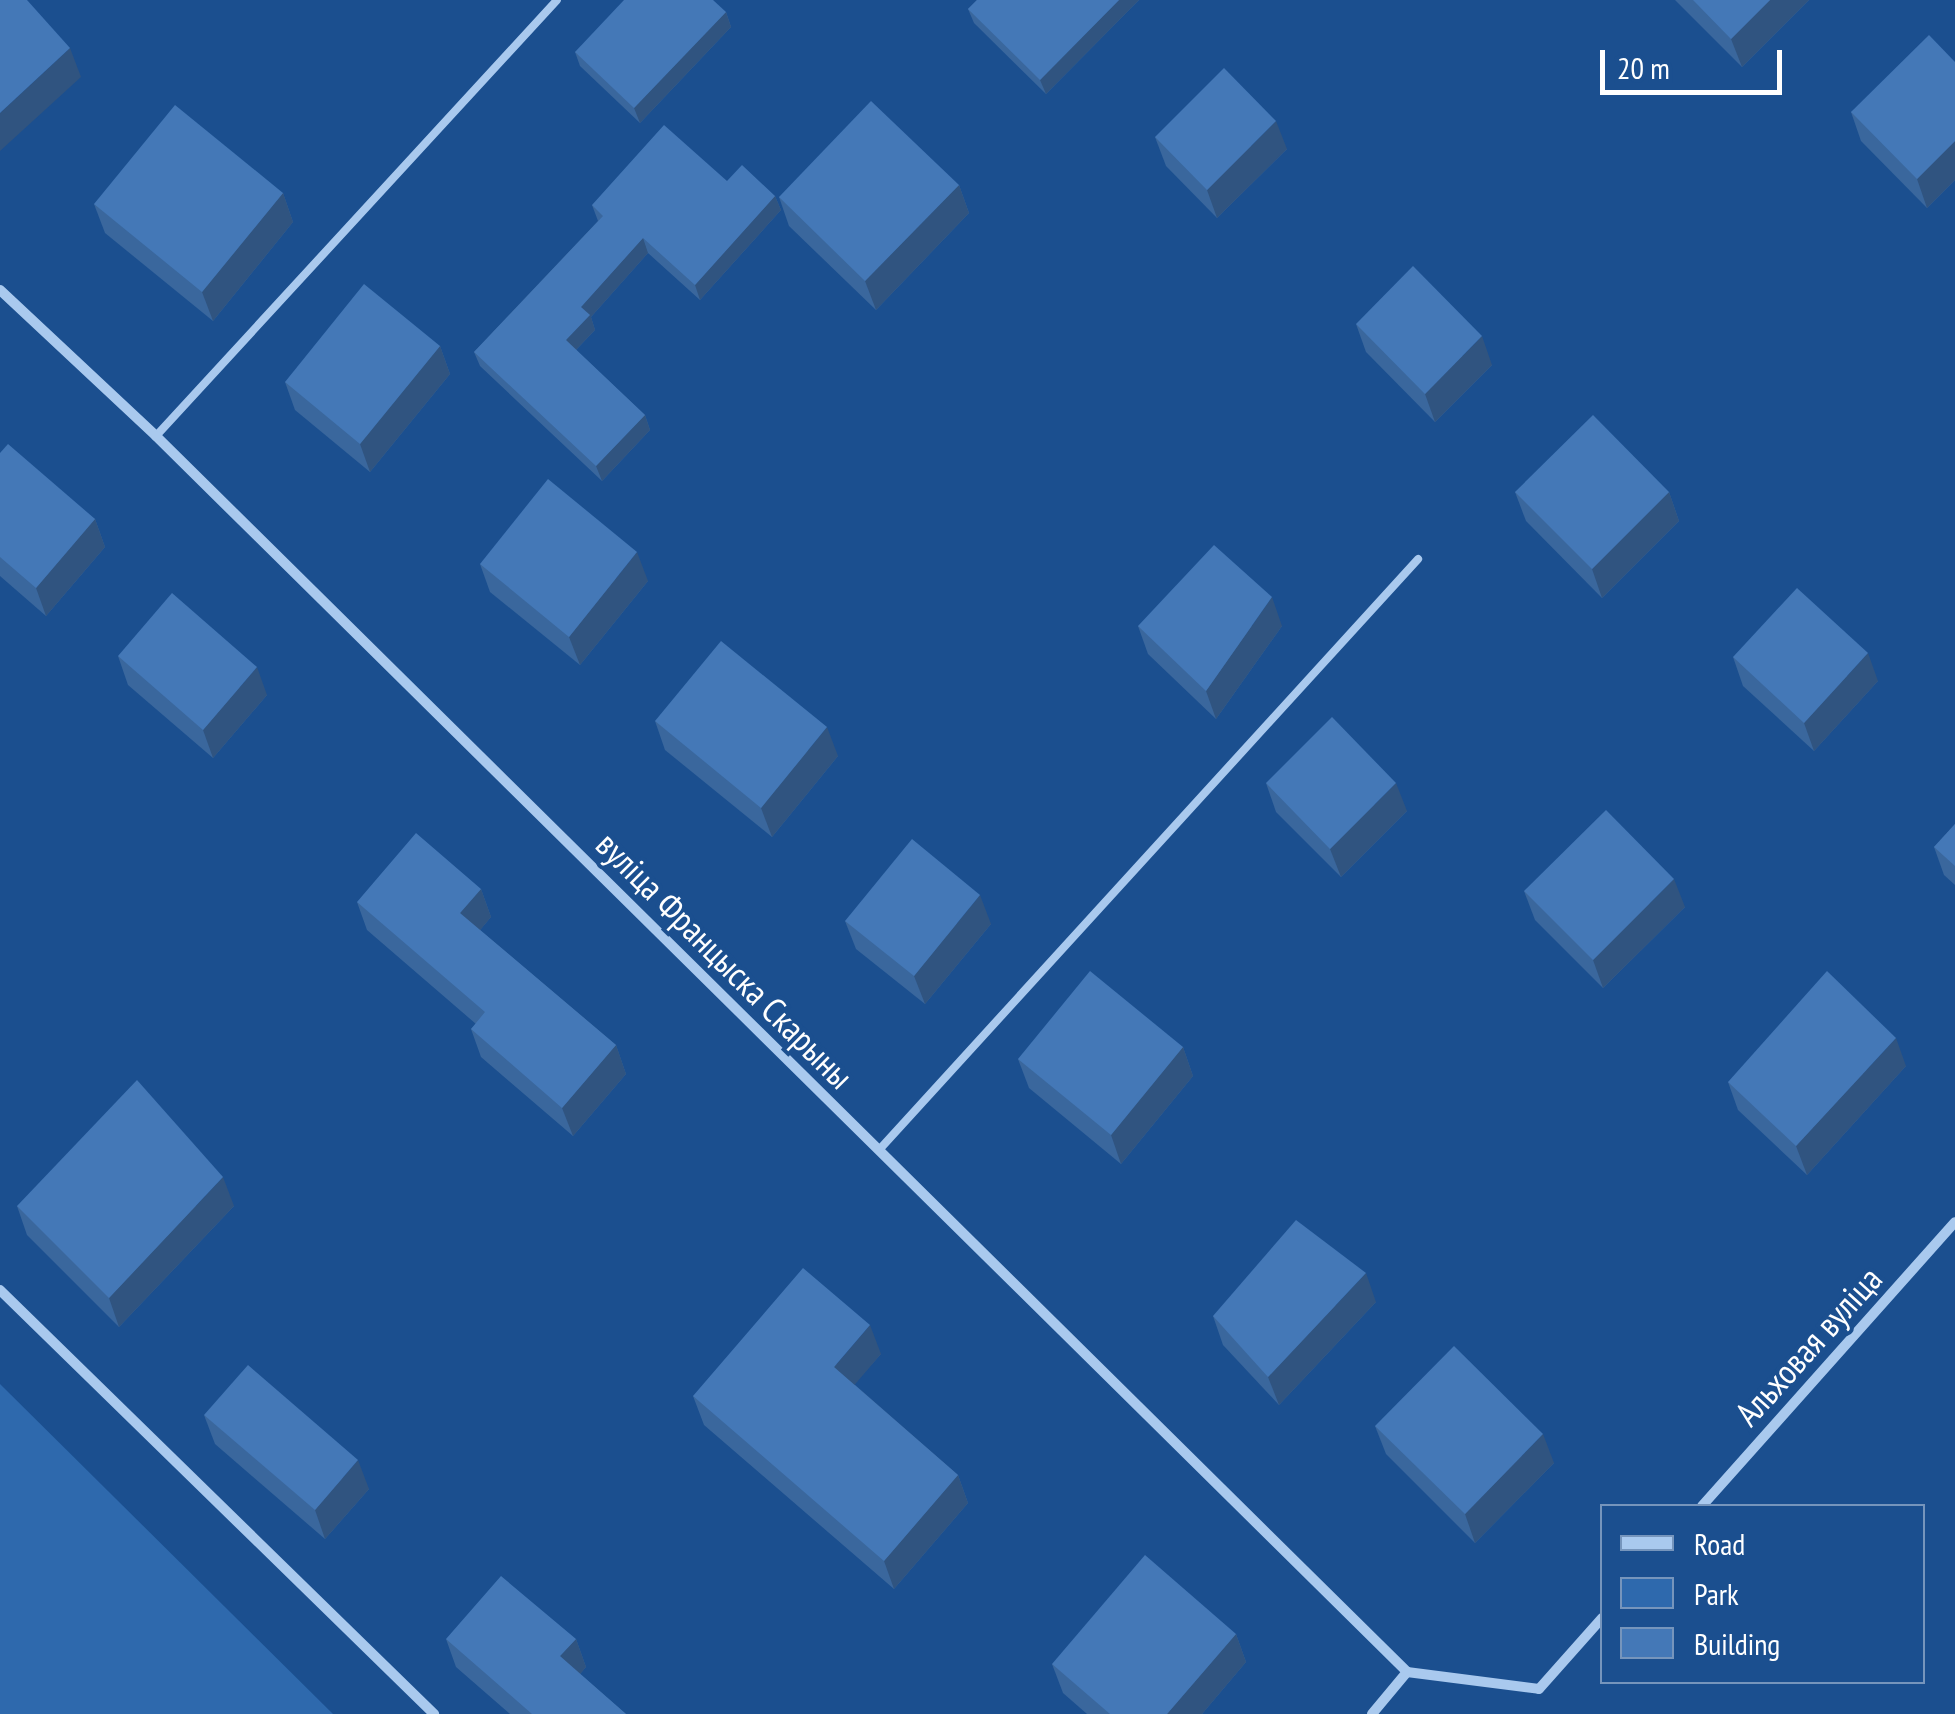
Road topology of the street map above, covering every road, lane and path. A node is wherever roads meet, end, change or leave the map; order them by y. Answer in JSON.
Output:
{"nodes":[{"id":1,"x":556,"y":0,"type":"edge"},
{"id":2,"x":0,"y":290,"type":"edge"},
{"id":3,"x":156,"y":436,"type":"junction"},
{"id":4,"x":1418,"y":559,"type":"dead end"},
{"id":5,"x":879,"y":1150,"type":"junction"},
{"id":6,"x":1955,"y":1222,"type":"edge"},
{"id":7,"x":0,"y":1290,"type":"edge"},
{"id":8,"x":1704,"y":1504,"type":"edge"},
{"id":9,"x":1600,"y":1620,"type":"edge"},
{"id":10,"x":1407,"y":1672,"type":"junction"},
{"id":11,"x":434,"y":1714,"type":"edge"},
{"id":12,"x":1372,"y":1714,"type":"edge"}],
"edges":[{"from":1,"to":3,"type":"lane"},
{"from":2,"to":3,"type":"street","name":"вуліца Францыска Скарыны"},
{"from":3,"to":5,"type":"street","name":"вуліца Францыска Скарыны"},
{"from":4,"to":5,"type":"lane"},
{"from":5,"to":10,"type":"street","name":"вуліца Францыска Скарыны"},
{"from":6,"to":8,"type":"street","name":"Альховая вуліца"},
{"from":7,"to":11,"type":"street"},
{"from":9,"to":10,"type":"street"},
{"from":10,"to":12,"type":"street"}]}
